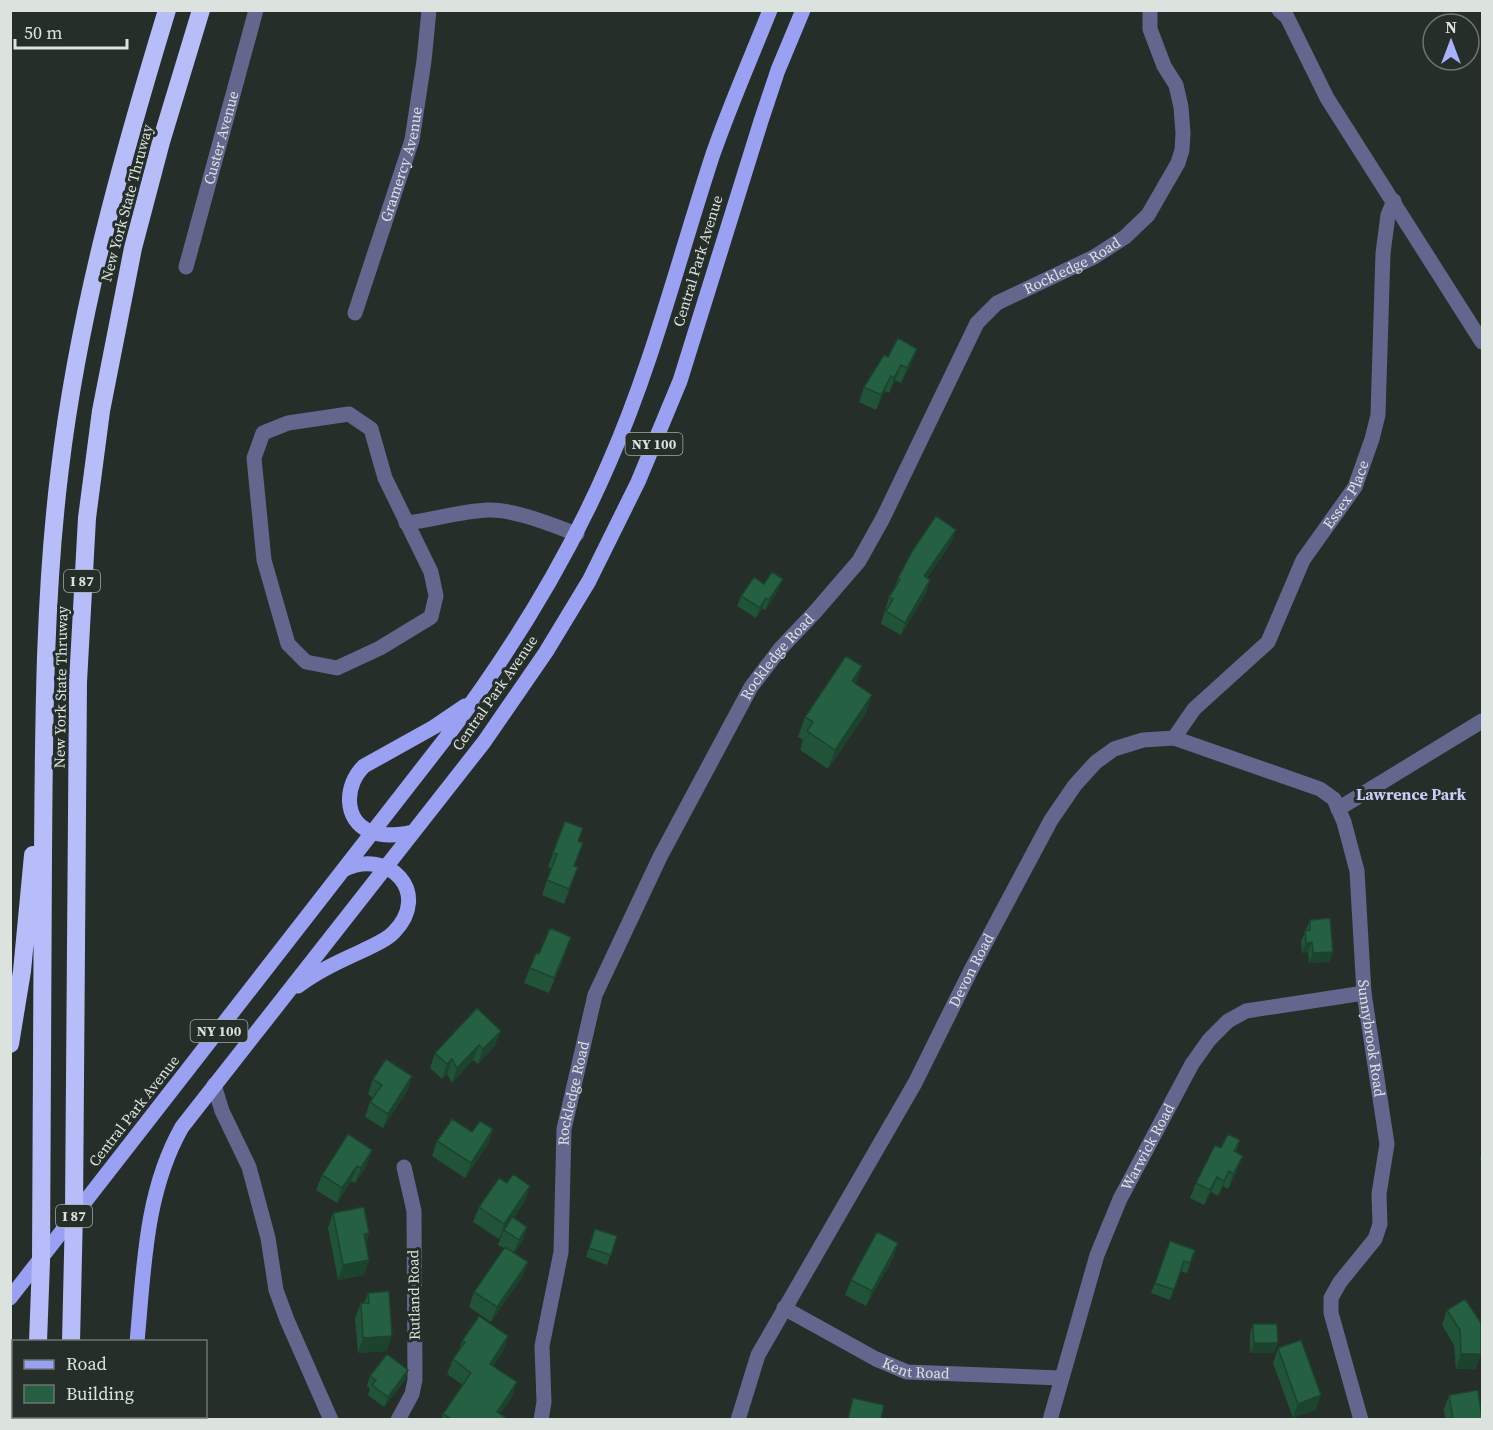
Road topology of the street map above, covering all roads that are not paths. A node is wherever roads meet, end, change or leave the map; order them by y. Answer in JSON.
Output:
{"nodes":[{"id":1,"x":167,"y":10,"type":"edge"},
{"id":2,"x":201,"y":10,"type":"edge"},
{"id":3,"x":256,"y":10,"type":"edge"},
{"id":4,"x":429,"y":10,"type":"edge"},
{"id":5,"x":770,"y":10,"type":"edge"},
{"id":6,"x":803,"y":10,"type":"edge"},
{"id":7,"x":1150,"y":10,"type":"edge"},
{"id":8,"x":1279,"y":10,"type":"edge"},
{"id":9,"x":1394,"y":201,"type":"junction"},
{"id":10,"x":186,"y":267,"type":"dead end"},
{"id":11,"x":355,"y":314,"type":"dead end"},
{"id":12,"x":1482,"y":342,"type":"edge"},
{"id":13,"x":406,"y":523,"type":"junction"},
{"id":14,"x":577,"y":534,"type":"junction"},
{"id":15,"x":475,"y":699,"type":"junction"},
{"id":16,"x":1482,"y":722,"type":"edge"},
{"id":17,"x":44,"y":737,"type":"junction"},
{"id":18,"x":1174,"y":738,"type":"junction"},
{"id":19,"x":1338,"y":809,"type":"junction"},
{"id":20,"x":372,"y":832,"type":"junction"},
{"id":21,"x":413,"y":832,"type":"junction"},
{"id":22,"x":386,"y":866,"type":"junction"},
{"id":23,"x":342,"y":871,"type":"junction"},
{"id":24,"x":1364,"y":993,"type":"junction"},
{"id":25,"x":282,"y":999,"type":"junction"},
{"id":26,"x":10,"y":1044,"type":"edge"},
{"id":27,"x":214,"y":1084,"type":"junction"},
{"id":28,"x":404,"y":1167,"type":"dead end"},
{"id":29,"x":73,"y":1275,"type":"junction"},
{"id":30,"x":10,"y":1298,"type":"edge"},
{"id":31,"x":784,"y":1308,"type":"junction"},
{"id":32,"x":38,"y":1340,"type":"edge"},
{"id":33,"x":71,"y":1340,"type":"edge"},
{"id":34,"x":80,"y":1340,"type":"edge"},
{"id":35,"x":137,"y":1340,"type":"edge"},
{"id":36,"x":1061,"y":1378,"type":"junction"},
{"id":37,"x":331,"y":1419,"type":"edge"},
{"id":38,"x":398,"y":1419,"type":"edge"},
{"id":39,"x":541,"y":1419,"type":"edge"},
{"id":40,"x":738,"y":1419,"type":"edge"},
{"id":41,"x":1050,"y":1419,"type":"edge"},
{"id":42,"x":1361,"y":1419,"type":"edge"}],
"edges":[{"from":1,"to":17,"type":"highway","name":"New York State Thruway","number":"I 87"},
{"from":2,"to":29,"type":"highway","name":"New York State Thruway","number":"I 87"},
{"from":3,"to":10,"type":"street","name":"Custer Avenue"},
{"from":4,"to":11,"type":"street","name":"Gramercy Avenue"},
{"from":5,"to":14,"type":"main road","name":"Central Park Avenue","number":"NY 100"},
{"from":6,"to":21,"type":"main road","name":"Central Park Avenue","number":"NY 100"},
{"from":7,"to":39,"type":"street","name":"Rockledge Road"},
{"from":8,"to":9,"type":"street"},
{"from":9,"to":12,"type":"street"},
{"from":9,"to":18,"type":"street","name":"Essex Place"},
{"from":13,"to":13,"type":"street"},
{"from":13,"to":14,"type":"street"},
{"from":14,"to":15,"type":"main road","name":"Central Park Avenue","number":"NY 100"},
{"from":15,"to":20,"type":"main road","name":"Central Park Avenue","number":"NY 100"},
{"from":15,"to":20,"type":"main road"},
{"from":16,"to":19,"type":"street"},
{"from":17,"to":26,"type":"highway"},
{"from":17,"to":32,"type":"highway","name":"New York State Thruway","number":"I 87"},
{"from":18,"to":19,"type":"street","name":"Devon Road"},
{"from":18,"to":31,"type":"street","name":"Devon Road"},
{"from":19,"to":24,"type":"street","name":"Sunnybrook Road"},
{"from":20,"to":21,"type":"main road"},
{"from":20,"to":23,"type":"main road","name":"Central Park Avenue","number":"NY 100"},
{"from":21,"to":22,"type":"main road","name":"Central Park Avenue","number":"NY 100"},
{"from":22,"to":23,"type":"main road"},
{"from":22,"to":25,"type":"main road","name":"Central Park Avenue","number":"NY 100"},
{"from":22,"to":25,"type":"main road"},
{"from":23,"to":30,"type":"main road","name":"Central Park Avenue","number":"NY 100"},
{"from":24,"to":36,"type":"street","name":"Warwick Road"},
{"from":24,"to":42,"type":"street","name":"Sunnybrook Road"},
{"from":25,"to":27,"type":"main road","name":"Central Park Avenue","number":"NY 100"},
{"from":27,"to":35,"type":"main road","name":"Central Park Avenue","number":"NY 100"},
{"from":27,"to":37,"type":"street"},
{"from":28,"to":38,"type":"street","name":"Rutland Road"},
{"from":29,"to":33,"type":"highway","name":"New York State Thruway","number":"I 87"},
{"from":29,"to":34,"type":"highway"},
{"from":31,"to":36,"type":"street","name":"Kent Road"},
{"from":31,"to":40,"type":"street","name":"Devon Road"},
{"from":36,"to":41,"type":"street","name":"Warwick Road"}]}
